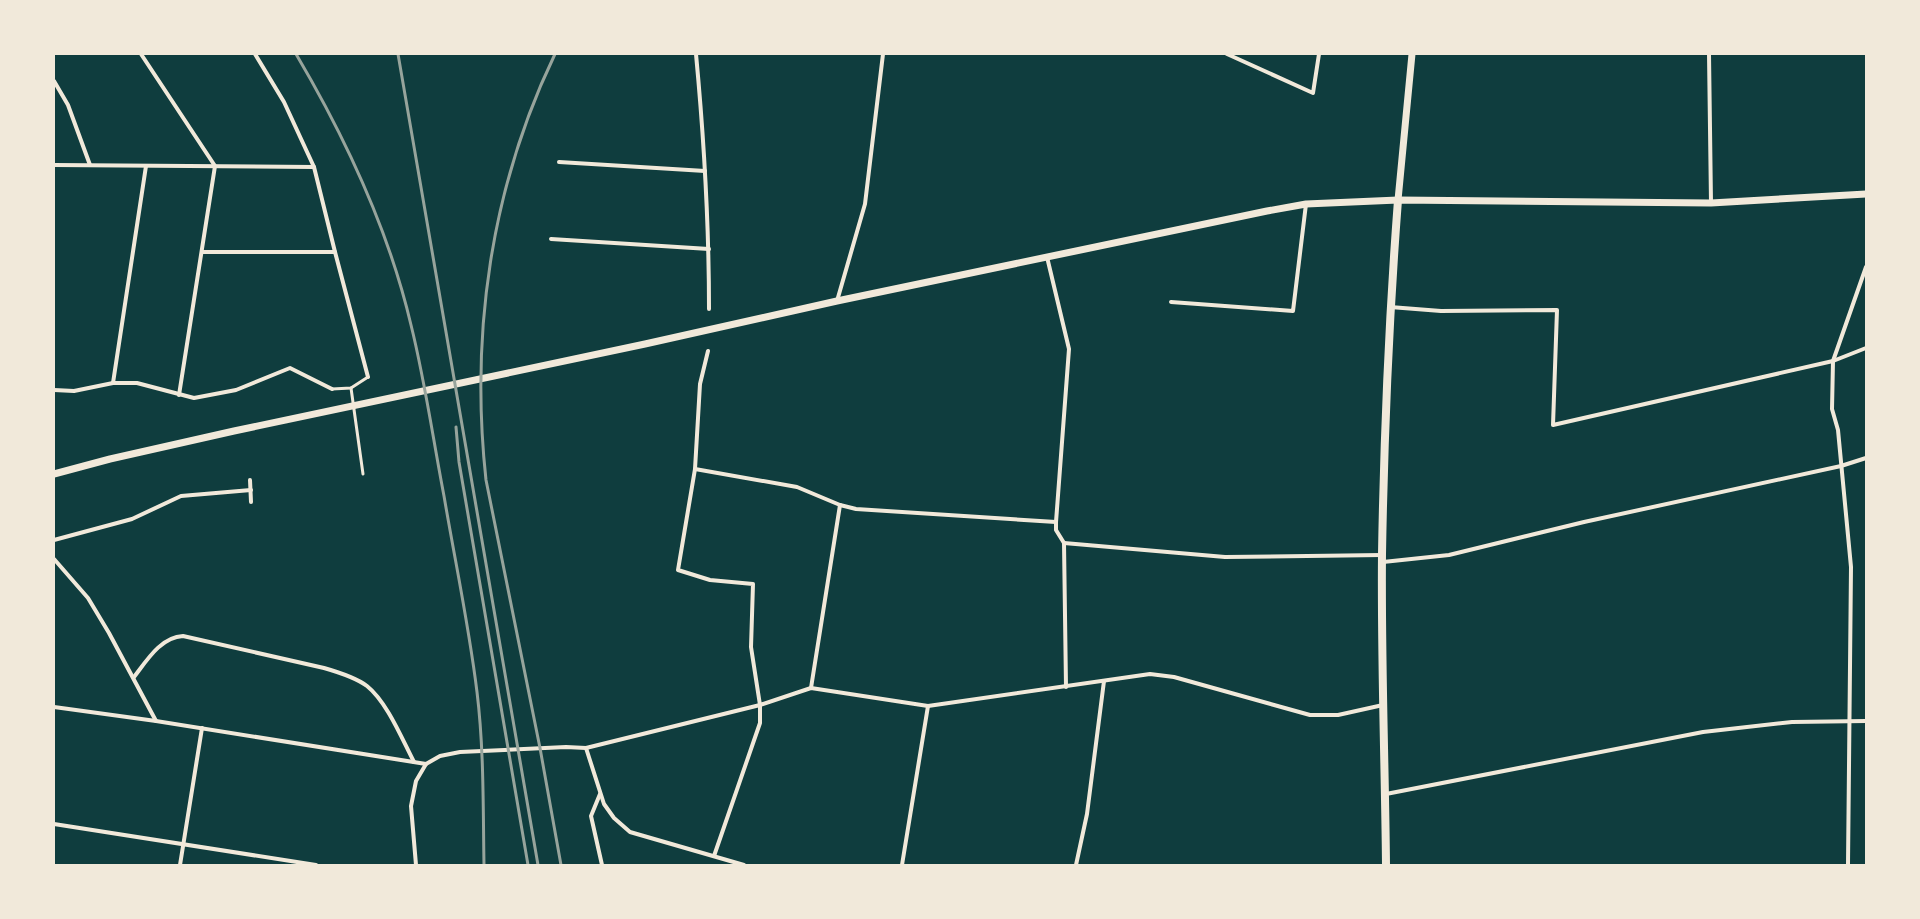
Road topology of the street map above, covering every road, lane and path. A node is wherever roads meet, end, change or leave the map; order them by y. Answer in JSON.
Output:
{"nodes":[{"id":1,"x":142,"y":54,"type":"edge"},
{"id":2,"x":255,"y":54,"type":"edge"},
{"id":3,"x":696,"y":54,"type":"edge"},
{"id":4,"x":883,"y":54,"type":"edge"},
{"id":5,"x":1227,"y":54,"type":"edge"},
{"id":6,"x":1319,"y":54,"type":"edge"},
{"id":7,"x":1412,"y":54,"type":"edge"},
{"id":8,"x":1709,"y":54,"type":"edge"},
{"id":9,"x":54,"y":82,"type":"edge"},
{"id":10,"x":559,"y":162,"type":"dead end"},
{"id":11,"x":54,"y":165,"type":"edge"},
{"id":12,"x":90,"y":165,"type":"junction"},
{"id":13,"x":146,"y":166,"type":"junction"},
{"id":14,"x":215,"y":166,"type":"junction"},
{"id":15,"x":314,"y":167,"type":"junction"},
{"id":16,"x":705,"y":170,"type":"junction"},
{"id":17,"x":1866,"y":194,"type":"edge"},
{"id":18,"x":1398,"y":200,"type":"junction"},
{"id":19,"x":1711,"y":203,"type":"junction"},
{"id":20,"x":1306,"y":204,"type":"junction"},
{"id":21,"x":551,"y":239,"type":"dead end"},
{"id":22,"x":709,"y":249,"type":"junction"},
{"id":23,"x":202,"y":252,"type":"junction"},
{"id":24,"x":335,"y":252,"type":"junction"},
{"id":25,"x":1047,"y":257,"type":"junction"},
{"id":26,"x":1866,"y":267,"type":"edge"},
{"id":27,"x":837,"y":301,"type":"junction"},
{"id":28,"x":1171,"y":302,"type":"dead end"},
{"id":29,"x":1390,"y":307,"type":"junction"},
{"id":30,"x":709,"y":309,"type":"dead end"},
{"id":31,"x":1866,"y":348,"type":"edge"},
{"id":32,"x":708,"y":351,"type":"dead end"},
{"id":33,"x":1833,"y":361,"type":"junction"},
{"id":34,"x":368,"y":377,"type":"joint"},
{"id":35,"x":113,"y":383,"type":"junction"},
{"id":36,"x":352,"y":388,"type":"junction"},
{"id":37,"x":54,"y":390,"type":"edge"},
{"id":38,"x":332,"y":390,"type":"joint"},
{"id":39,"x":179,"y":395,"type":"junction"},
{"id":40,"x":1866,"y":458,"type":"edge"},
{"id":41,"x":1840,"y":466,"type":"junction"},
{"id":42,"x":695,"y":469,"type":"junction"},
{"id":43,"x":54,"y":474,"type":"edge"},
{"id":44,"x":363,"y":474,"type":"dead end"},
{"id":45,"x":250,"y":480,"type":"dead end"},
{"id":46,"x":251,"y":490,"type":"junction"},
{"id":47,"x":251,"y":502,"type":"dead end"},
{"id":48,"x":840,"y":505,"type":"junction"},
{"id":49,"x":1056,"y":522,"type":"junction"},
{"id":50,"x":54,"y":540,"type":"edge"},
{"id":51,"x":1064,"y":543,"type":"junction"},
{"id":52,"x":1382,"y":558,"type":"junction"},
{"id":53,"x":54,"y":559,"type":"edge"},
{"id":54,"x":134,"y":677,"type":"junction"},
{"id":55,"x":1104,"y":681,"type":"junction"},
{"id":56,"x":1066,"y":687,"type":"junction"},
{"id":57,"x":811,"y":688,"type":"junction"},
{"id":58,"x":760,"y":704,"type":"junction"},
{"id":59,"x":1384,"y":704,"type":"junction"},
{"id":60,"x":928,"y":706,"type":"junction"},
{"id":61,"x":54,"y":708,"type":"edge"},
{"id":62,"x":156,"y":721,"type":"junction"},
{"id":63,"x":1866,"y":721,"type":"edge"},
{"id":64,"x":1849,"y":722,"type":"junction"},
{"id":65,"x":202,"y":728,"type":"junction"},
{"id":66,"x":586,"y":748,"type":"junction"},
{"id":67,"x":414,"y":762,"type":"junction"},
{"id":68,"x":426,"y":764,"type":"junction"},
{"id":69,"x":601,"y":794,"type":"junction"},
{"id":70,"x":1386,"y":794,"type":"junction"},
{"id":71,"x":54,"y":824,"type":"edge"},
{"id":72,"x":184,"y":845,"type":"junction"},
{"id":73,"x":714,"y":856,"type":"junction"},
{"id":74,"x":180,"y":865,"type":"edge"},
{"id":75,"x":316,"y":865,"type":"edge"},
{"id":76,"x":416,"y":865,"type":"edge"},
{"id":77,"x":602,"y":865,"type":"edge"},
{"id":78,"x":744,"y":865,"type":"edge"},
{"id":79,"x":902,"y":865,"type":"edge"},
{"id":80,"x":1076,"y":865,"type":"edge"},
{"id":81,"x":1386,"y":865,"type":"edge"},
{"id":82,"x":1848,"y":865,"type":"edge"}],
"edges":[{"from":1,"to":14,"type":"street"},
{"from":2,"to":15,"type":"street"},
{"from":3,"to":16,"type":"street"},
{"from":4,"to":27,"type":"street"},
{"from":5,"to":6,"type":"street"},
{"from":7,"to":18,"type":"street"},
{"from":8,"to":19,"type":"street"},
{"from":9,"to":12,"type":"street"},
{"from":10,"to":16,"type":"street"},
{"from":11,"to":12,"type":"street"},
{"from":12,"to":13,"type":"street"},
{"from":13,"to":14,"type":"street"},
{"from":13,"to":35,"type":"street"},
{"from":14,"to":15,"type":"street"},
{"from":14,"to":23,"type":"street"},
{"from":15,"to":24,"type":"street"},
{"from":16,"to":22,"type":"street"},
{"from":17,"to":19,"type":"street"},
{"from":18,"to":19,"type":"street"},
{"from":18,"to":20,"type":"street"},
{"from":18,"to":29,"type":"main road"},
{"from":20,"to":25,"type":"street"},
{"from":20,"to":28,"type":"street"},
{"from":21,"to":22,"type":"street"},
{"from":22,"to":30,"type":"street"},
{"from":23,"to":24,"type":"street"},
{"from":23,"to":39,"type":"street"},
{"from":24,"to":34,"type":"street"},
{"from":25,"to":27,"type":"street"},
{"from":25,"to":49,"type":"street"},
{"from":26,"to":33,"type":"street"},
{"from":27,"to":43,"type":"street"},
{"from":29,"to":33,"type":"street"},
{"from":29,"to":52,"type":"main road"},
{"from":31,"to":33,"type":"street"},
{"from":32,"to":42,"type":"street"},
{"from":33,"to":41,"type":"street"},
{"from":34,"to":36,"type":"lane"},
{"from":35,"to":37,"type":"street"},
{"from":35,"to":39,"type":"street"},
{"from":36,"to":38,"type":"lane"},
{"from":36,"to":44,"type":"lane"},
{"from":38,"to":39,"type":"street"},
{"from":40,"to":41,"type":"street"},
{"from":41,"to":52,"type":"street"},
{"from":41,"to":64,"type":"street"},
{"from":42,"to":48,"type":"street"},
{"from":42,"to":58,"type":"street"},
{"from":45,"to":46,"type":"street"},
{"from":46,"to":47,"type":"street"},
{"from":46,"to":50,"type":"street"},
{"from":48,"to":49,"type":"street"},
{"from":48,"to":57,"type":"street"},
{"from":49,"to":51,"type":"street"},
{"from":51,"to":52,"type":"street"},
{"from":51,"to":56,"type":"street"},
{"from":52,"to":59,"type":"main road"},
{"from":53,"to":54,"type":"street"},
{"from":54,"to":62,"type":"street"},
{"from":54,"to":67,"type":"street"},
{"from":55,"to":56,"type":"street"},
{"from":55,"to":59,"type":"street"},
{"from":55,"to":80,"type":"street"},
{"from":56,"to":60,"type":"street"},
{"from":57,"to":58,"type":"street"},
{"from":57,"to":60,"type":"street"},
{"from":58,"to":66,"type":"street"},
{"from":58,"to":73,"type":"street"},
{"from":59,"to":70,"type":"main road"},
{"from":60,"to":79,"type":"street"},
{"from":61,"to":62,"type":"street"},
{"from":62,"to":65,"type":"street"},
{"from":63,"to":64,"type":"street"},
{"from":64,"to":70,"type":"street"},
{"from":64,"to":82,"type":"street"},
{"from":65,"to":67,"type":"street"},
{"from":65,"to":72,"type":"street"},
{"from":66,"to":68,"type":"street"},
{"from":66,"to":69,"type":"street"},
{"from":67,"to":68,"type":"street"},
{"from":68,"to":76,"type":"street"},
{"from":69,"to":73,"type":"street"},
{"from":69,"to":77,"type":"street"},
{"from":70,"to":81,"type":"main road"},
{"from":71,"to":72,"type":"street"},
{"from":72,"to":74,"type":"street"},
{"from":72,"to":75,"type":"street"},
{"from":73,"to":78,"type":"street"}]}
